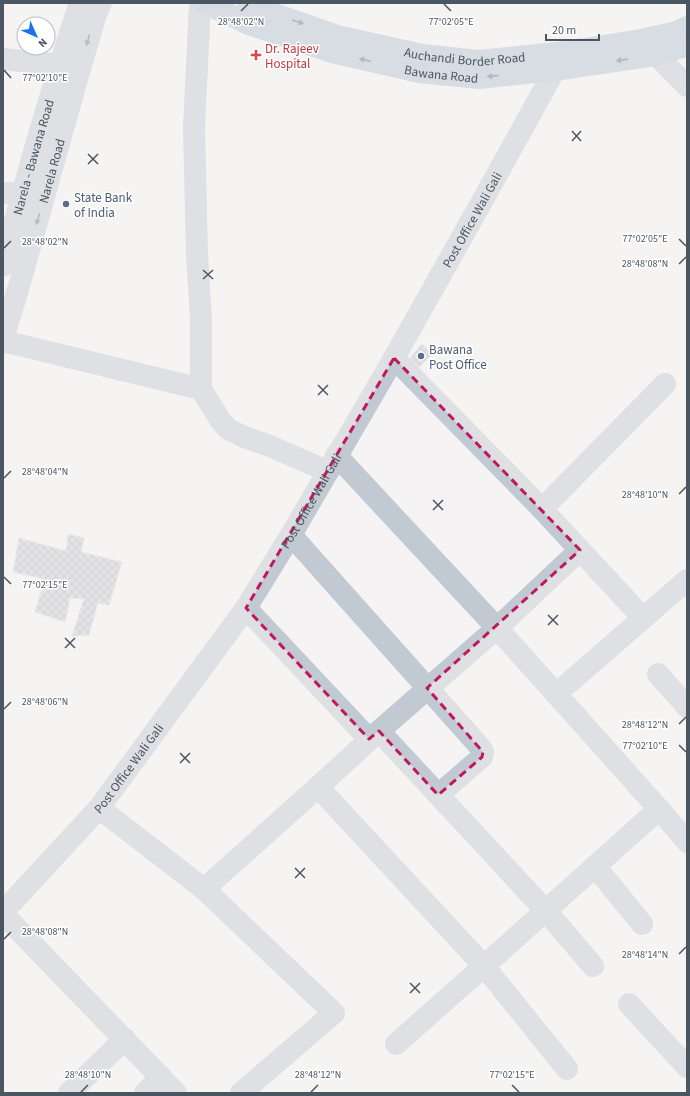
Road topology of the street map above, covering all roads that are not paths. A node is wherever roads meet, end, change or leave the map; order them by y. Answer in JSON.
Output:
{"nodes":[{"id":1,"x":80,"y":3,"type":"edge"},
{"id":2,"x":101,"y":3,"type":"edge"},
{"id":3,"x":200,"y":3,"type":"edge"},
{"id":4,"x":205,"y":3,"type":"edge"},
{"id":5,"x":256,"y":10,"type":"edge"},
{"id":6,"x":687,"y":27,"type":"edge"},
{"id":7,"x":687,"y":46,"type":"edge"},
{"id":8,"x":648,"y":48,"type":"junction"},
{"id":9,"x":3,"y":58,"type":"edge"},
{"id":10,"x":560,"y":61,"type":"junction"},
{"id":11,"x":59,"y":65,"type":"junction"},
{"id":12,"x":80,"y":68,"type":"junction"},
{"id":13,"x":687,"y":86,"type":"edge"},
{"id":14,"x":12,"y":193,"type":"edge"},
{"id":15,"x":3,"y":266,"type":"edge"},
{"id":16,"x":3,"y":340,"type":"edge"},
{"id":17,"x":394,"y":358,"type":"junction"},
{"id":18,"x":665,"y":384,"type":"dead end"},
{"id":19,"x":201,"y":389,"type":"junction"},
{"id":20,"x":332,"y":463,"type":"junction"},
{"id":21,"x":542,"y":509,"type":"junction"},
{"id":22,"x":291,"y":535,"type":"junction"},
{"id":23,"x":580,"y":550,"type":"junction"},
{"id":24,"x":687,"y":580,"type":"edge"},
{"id":25,"x":246,"y":608,"type":"junction"},
{"id":26,"x":643,"y":618,"type":"junction"},
{"id":27,"x":497,"y":628,"type":"junction"},
{"id":28,"x":658,"y":674,"type":"dead end"},
{"id":29,"x":427,"y":688,"type":"junction"},
{"id":30,"x":556,"y":694,"type":"junction"},
{"id":31,"x":687,"y":707,"type":"edge"},
{"id":32,"x":374,"y":735,"type":"junction"},
{"id":33,"x":318,"y":787,"type":"junction"},
{"id":34,"x":438,"y":795,"type":"junction"},
{"id":35,"x":99,"y":808,"type":"junction"},
{"id":36,"x":659,"y":809,"type":"junction"},
{"id":37,"x":687,"y":842,"type":"edge"},
{"id":38,"x":594,"y":866,"type":"junction"},
{"id":39,"x":204,"y":889,"type":"junction"},
{"id":40,"x":546,"y":911,"type":"junction"},
{"id":41,"x":3,"y":913,"type":"edge"},
{"id":42,"x":642,"y":924,"type":"dead end"},
{"id":43,"x":484,"y":966,"type":"junction"},
{"id":44,"x":593,"y":966,"type":"dead end"},
{"id":45,"x":629,"y":1004,"type":"dead end"},
{"id":46,"x":125,"y":1039,"type":"junction"},
{"id":47,"x":396,"y":1044,"type":"dead end"},
{"id":48,"x":687,"y":1067,"type":"edge"},
{"id":49,"x":567,"y":1069,"type":"dead end"},
{"id":50,"x":161,"y":1077,"type":"junction"},
{"id":51,"x":69,"y":1093,"type":"edge"},
{"id":52,"x":145,"y":1093,"type":"edge"},
{"id":53,"x":176,"y":1093,"type":"edge"},
{"id":54,"x":241,"y":1093,"type":"edge"}],
"edges":[{"from":1,"to":11,"type":"street","name":"Narela - Bawana Road"},
{"from":2,"to":12,"type":"street","name":"Narela Road","one_way":true},
{"from":3,"to":19,"type":"street"},
{"from":4,"to":5,"type":"main road"},
{"from":5,"to":10,"type":"main road","name":"Auchandi Border Road"},
{"from":6,"to":8,"type":"main road","name":"Auchandi Border Road"},
{"from":7,"to":8,"type":"main road"},
{"from":8,"to":10,"type":"main road","name":"Auchandi Border Road"},
{"from":8,"to":13,"type":"street"},
{"from":9,"to":11,"type":"street"},
{"from":10,"to":17,"type":"street","name":"Post Office Wali Gali"},
{"from":11,"to":12,"type":"street"},
{"from":11,"to":14,"type":"street","name":"Narela - Bawana Road"},
{"from":12,"to":16,"type":"street","name":"Narela Road","one_way":true},
{"from":14,"to":15,"type":"street","name":"Narela - Bawana Road"},
{"from":16,"to":19,"type":"street"},
{"from":17,"to":20,"type":"street","name":"Post Office Wali Gali"},
{"from":17,"to":21,"type":"street"},
{"from":18,"to":21,"type":"street"},
{"from":19,"to":20,"type":"street"},
{"from":20,"to":22,"type":"street","name":"Post Office Wali Gali"},
{"from":20,"to":27,"type":"street"},
{"from":21,"to":23,"type":"street"},
{"from":22,"to":25,"type":"street","name":"Post Office Wali Gali"},
{"from":22,"to":29,"type":"street"},
{"from":23,"to":26,"type":"street"},
{"from":23,"to":27,"type":"street"},
{"from":24,"to":26,"type":"street"},
{"from":25,"to":32,"type":"street"},
{"from":25,"to":35,"type":"street","name":"Post Office Wali Gali"},
{"from":26,"to":30,"type":"street"},
{"from":27,"to":29,"type":"street"},
{"from":27,"to":30,"type":"street"},
{"from":28,"to":31,"type":"street"},
{"from":29,"to":32,"type":"street"},
{"from":29,"to":34,"type":"street"},
{"from":30,"to":36,"type":"street"},
{"from":32,"to":33,"type":"street"},
{"from":32,"to":34,"type":"street"},
{"from":33,"to":39,"type":"street"},
{"from":33,"to":43,"type":"street"},
{"from":34,"to":40,"type":"street"},
{"from":35,"to":39,"type":"street"},
{"from":35,"to":41,"type":"street","name":"Post Office Wali Gali"},
{"from":36,"to":37,"type":"street"},
{"from":36,"to":38,"type":"street"},
{"from":38,"to":40,"type":"street"},
{"from":38,"to":42,"type":"street"},
{"from":39,"to":54,"type":"street"},
{"from":40,"to":43,"type":"street"},
{"from":40,"to":44,"type":"street"},
{"from":41,"to":46,"type":"street"},
{"from":43,"to":47,"type":"street"},
{"from":43,"to":49,"type":"street"},
{"from":45,"to":48,"type":"street"},
{"from":46,"to":50,"type":"street"},
{"from":46,"to":51,"type":"street"},
{"from":50,"to":52,"type":"street"},
{"from":50,"to":53,"type":"street"}]}
